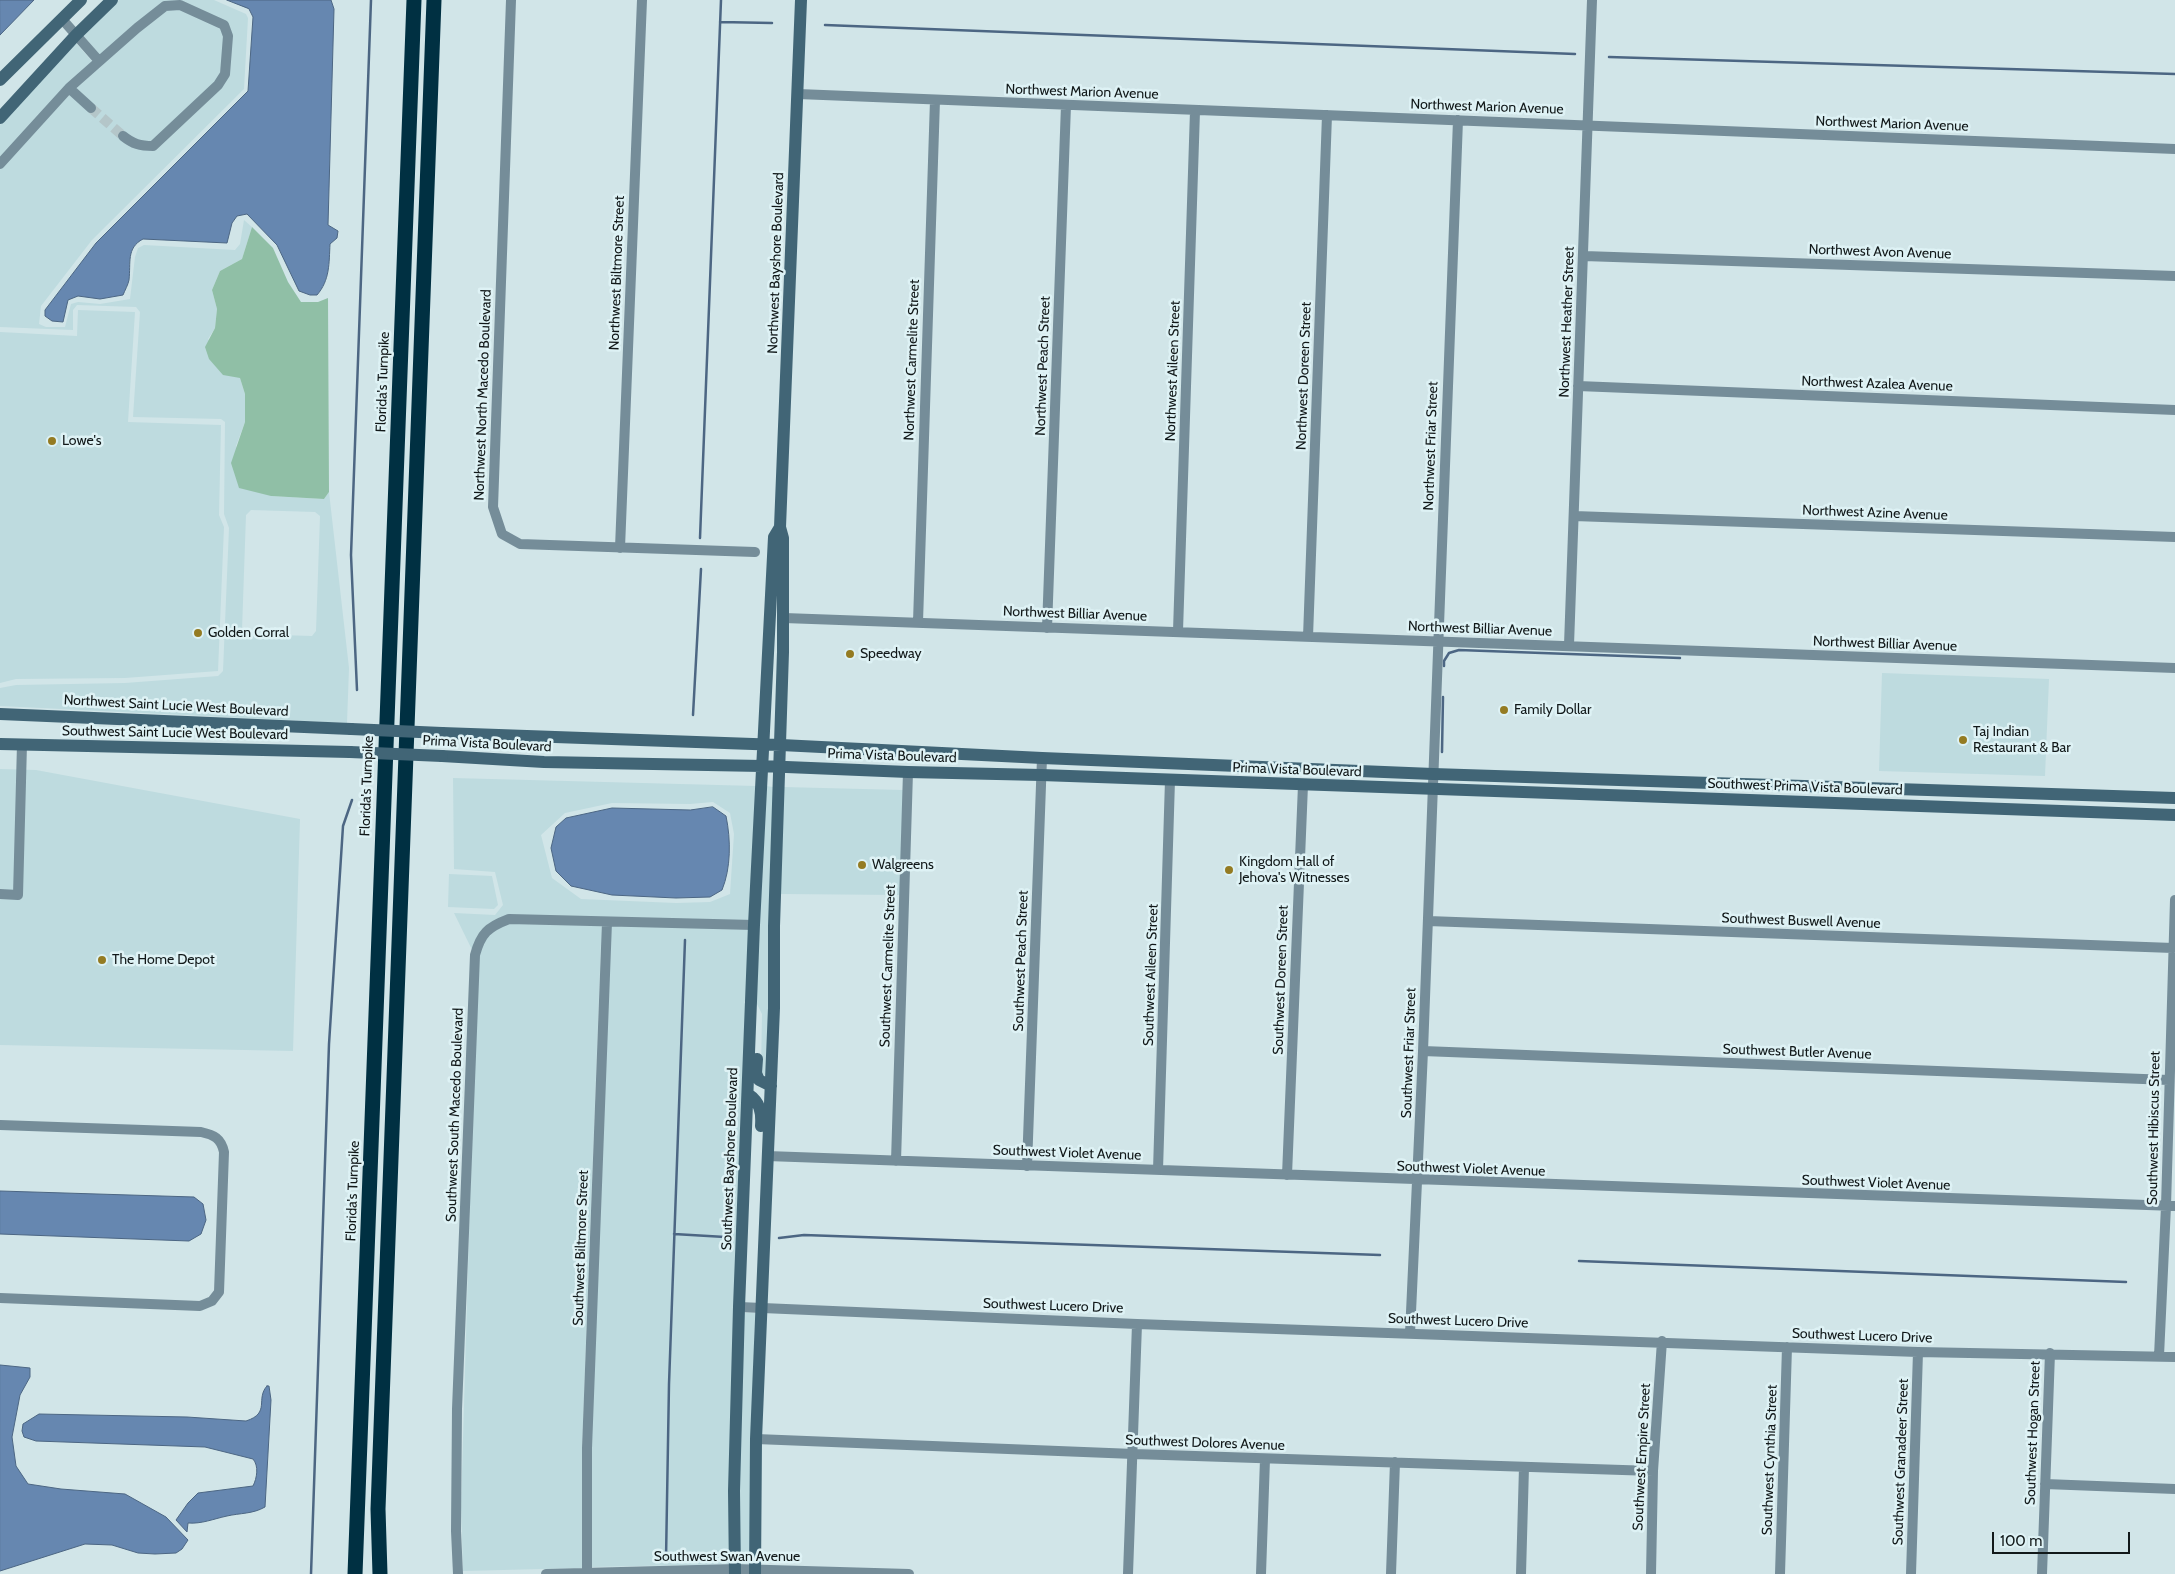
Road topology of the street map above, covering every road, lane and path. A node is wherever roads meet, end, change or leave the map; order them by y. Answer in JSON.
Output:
{"nodes":[{"id":1,"x":81,"y":0,"type":"edge"},
{"id":2,"x":112,"y":0,"type":"edge"},
{"id":3,"x":414,"y":0,"type":"edge"},
{"id":4,"x":434,"y":0,"type":"edge"},
{"id":5,"x":511,"y":0,"type":"edge"},
{"id":6,"x":642,"y":0,"type":"edge"},
{"id":7,"x":801,"y":0,"type":"edge"},
{"id":8,"x":1592,"y":0,"type":"edge"},
{"id":9,"x":62,"y":19,"type":"junction"},
{"id":10,"x":76,"y":35,"type":"junction"},
{"id":11,"x":99,"y":61,"type":"junction"},
{"id":12,"x":0,"y":80,"type":"edge"},
{"id":13,"x":69,"y":88,"type":"junction"},
{"id":14,"x":798,"y":94,"type":"junction"},
{"id":15,"x":935,"y":100,"type":"junction"},
{"id":16,"x":1066,"y":105,"type":"junction"},
{"id":17,"x":91,"y":108,"type":"tunnel mouth"},
{"id":18,"x":1195,"y":111,"type":"junction"},
{"id":19,"x":1327,"y":115,"type":"junction"},
{"id":20,"x":0,"y":118,"type":"edge"},
{"id":21,"x":1458,"y":120,"type":"junction"},
{"id":22,"x":1588,"y":125,"type":"junction"},
{"id":23,"x":123,"y":136,"type":"tunnel mouth"},
{"id":24,"x":2175,"y":149,"type":"edge"},
{"id":25,"x":0,"y":164,"type":"edge"},
{"id":26,"x":1584,"y":256,"type":"junction"},
{"id":27,"x":2175,"y":276,"type":"edge"},
{"id":28,"x":1578,"y":386,"type":"junction"},
{"id":29,"x":2175,"y":410,"type":"edge"},
{"id":30,"x":1574,"y":516,"type":"junction"},
{"id":31,"x":780,"y":527,"type":"junction"},
{"id":32,"x":2175,"y":537,"type":"edge"},
{"id":33,"x":620,"y":548,"type":"junction"},
{"id":34,"x":756,"y":552,"type":"dead end"},
{"id":35,"x":784,"y":618,"type":"junction"},
{"id":36,"x":918,"y":622,"type":"junction"},
{"id":37,"x":1047,"y":628,"type":"junction"},
{"id":38,"x":1178,"y":631,"type":"junction"},
{"id":39,"x":1308,"y":637,"type":"junction"},
{"id":40,"x":1438,"y":641,"type":"junction"},
{"id":41,"x":1569,"y":645,"type":"junction"},
{"id":42,"x":2175,"y":668,"type":"edge"},
{"id":43,"x":0,"y":714,"type":"edge"},
{"id":44,"x":350,"y":729,"type":"joint"},
{"id":45,"x":0,"y":744,"type":"edge"},
{"id":46,"x":22,"y":744,"type":"junction"},
{"id":47,"x":764,"y":745,"type":"junction"},
{"id":48,"x":781,"y":745,"type":"junction"},
{"id":49,"x":350,"y":752,"type":"joint"},
{"id":50,"x":1042,"y":758,"type":"junction"},
{"id":51,"x":762,"y":766,"type":"junction"},
{"id":52,"x":779,"y":766,"type":"junction"},
{"id":53,"x":908,"y":772,"type":"junction"},
{"id":54,"x":1434,"y":774,"type":"junction"},
{"id":55,"x":1041,"y":775,"type":"junction"},
{"id":56,"x":1170,"y":780,"type":"junction"},
{"id":57,"x":1303,"y":785,"type":"junction"},
{"id":58,"x":1433,"y":790,"type":"junction"},
{"id":59,"x":2175,"y":798,"type":"edge"},
{"id":60,"x":2175,"y":815,"type":"edge"},
{"id":61,"x":0,"y":894,"type":"edge"},
{"id":62,"x":2175,"y":900,"type":"edge"},
{"id":63,"x":1428,"y":921,"type":"junction"},
{"id":64,"x":607,"y":922,"type":"junction"},
{"id":65,"x":754,"y":925,"type":"junction"},
{"id":66,"x":2173,"y":948,"type":"junction"},
{"id":67,"x":751,"y":1004,"type":"junction"},
{"id":68,"x":1423,"y":1051,"type":"junction"},
{"id":69,"x":2170,"y":1080,"type":"junction"},
{"id":70,"x":771,"y":1086,"type":"junction"},
{"id":71,"x":748,"y":1094,"type":"junction"},
{"id":72,"x":0,"y":1125,"type":"edge"},
{"id":73,"x":767,"y":1156,"type":"junction"},
{"id":74,"x":896,"y":1161,"type":"junction"},
{"id":75,"x":1027,"y":1166,"type":"junction"},
{"id":76,"x":1158,"y":1170,"type":"junction"},
{"id":77,"x":1287,"y":1175,"type":"junction"},
{"id":78,"x":766,"y":1179,"type":"junction"},
{"id":79,"x":1418,"y":1181,"type":"junction"},
{"id":80,"x":2171,"y":1206,"type":"edge"},
{"id":81,"x":0,"y":1298,"type":"edge"},
{"id":82,"x":739,"y":1307,"type":"junction"},
{"id":83,"x":760,"y":1308,"type":"junction"},
{"id":84,"x":1137,"y":1324,"type":"junction"},
{"id":85,"x":1410,"y":1334,"type":"junction"},
{"id":86,"x":1662,"y":1341,"type":"junction"},
{"id":87,"x":1787,"y":1347,"type":"junction"},
{"id":88,"x":1918,"y":1352,"type":"junction"},
{"id":89,"x":2050,"y":1353,"type":"junction"},
{"id":90,"x":2159,"y":1356,"type":"junction"},
{"id":91,"x":2175,"y":1356,"type":"edge"},
{"id":92,"x":756,"y":1439,"type":"junction"},
{"id":93,"x":1134,"y":1454,"type":"junction"},
{"id":94,"x":1265,"y":1459,"type":"junction"},
{"id":95,"x":1394,"y":1462,"type":"junction"},
{"id":96,"x":1524,"y":1467,"type":"junction"},
{"id":97,"x":1653,"y":1471,"type":"junction"},
{"id":98,"x":2045,"y":1484,"type":"junction"},
{"id":99,"x":2175,"y":1489,"type":"edge"},
{"id":100,"x":735,"y":1572,"type":"edge"},
{"id":101,"x":755,"y":1572,"type":"edge"},
{"id":102,"x":587,"y":1573,"type":"edge"},
{"id":103,"x":355,"y":1574,"type":"edge"},
{"id":104,"x":380,"y":1574,"type":"edge"},
{"id":105,"x":458,"y":1574,"type":"edge"},
{"id":106,"x":546,"y":1574,"type":"edge"},
{"id":107,"x":888,"y":1574,"type":"edge"},
{"id":108,"x":909,"y":1574,"type":"edge"},
{"id":109,"x":1128,"y":1574,"type":"edge"},
{"id":110,"x":1261,"y":1574,"type":"edge"},
{"id":111,"x":1391,"y":1574,"type":"edge"},
{"id":112,"x":1521,"y":1574,"type":"edge"},
{"id":113,"x":1651,"y":1574,"type":"edge"},
{"id":114,"x":1780,"y":1574,"type":"edge"},
{"id":115,"x":1911,"y":1574,"type":"edge"},
{"id":116,"x":2042,"y":1574,"type":"edge"}],
"edges":[{"from":1,"to":9,"type":"main road"},
{"from":2,"to":10,"type":"main road"},
{"from":3,"to":103,"type":"highway","name":"Florida's Turnpike"},
{"from":4,"to":104,"type":"highway"},
{"from":5,"to":33,"type":"street","name":"Northwest North Macedo Boulevard"},
{"from":6,"to":33,"type":"street","name":"Northwest Biltmore Street"},
{"from":7,"to":14,"type":"main road","name":"Northwest Bayshore Boulevard"},
{"from":8,"to":22,"type":"street","name":"Northwest Heather Street"},
{"from":9,"to":10,"type":"street"},
{"from":9,"to":12,"type":"main road"},
{"from":10,"to":11,"type":"street"},
{"from":10,"to":20,"type":"main road"},
{"from":11,"to":13,"type":"street"},
{"from":11,"to":23,"type":"street"},
{"from":13,"to":17,"type":"street"},
{"from":13,"to":25,"type":"street"},
{"from":14,"to":15,"type":"street","name":"Northwest Marion Avenue"},
{"from":14,"to":31,"type":"main road","name":"Northwest Bayshore Boulevard"},
{"from":15,"to":16,"type":"street","name":"Northwest Marion Avenue"},
{"from":15,"to":36,"type":"street","name":"Northwest Carmelite Street"},
{"from":16,"to":18,"type":"street","name":"Northwest Marion Avenue"},
{"from":16,"to":37,"type":"street","name":"Northwest Peach Street"},
{"from":18,"to":19,"type":"street","name":"Northwest Marion Avenue"},
{"from":18,"to":38,"type":"street","name":"Northwest Aileen Street"},
{"from":19,"to":21,"type":"street","name":"Northwest Marion Avenue"},
{"from":19,"to":39,"type":"street","name":"Northwest Doreen Street"},
{"from":21,"to":22,"type":"street","name":"Northwest Marion Avenue"},
{"from":21,"to":40,"type":"street","name":"Northwest Friar Street"},
{"from":22,"to":24,"type":"street","name":"Northwest Marion Avenue"},
{"from":22,"to":26,"type":"street","name":"Northwest Heather Street"},
{"from":26,"to":27,"type":"street","name":"Northwest Avon Avenue"},
{"from":26,"to":28,"type":"street","name":"Northwest Heather Street"},
{"from":28,"to":29,"type":"street","name":"Northwest Azalea Avenue"},
{"from":28,"to":30,"type":"street","name":"Northwest Heather Street"},
{"from":30,"to":32,"type":"street","name":"Northwest Azine Avenue"},
{"from":30,"to":41,"type":"street","name":"Northwest Heather Street"},
{"from":31,"to":35,"type":"main road","name":"Northwest Bayshore Boulevard"},
{"from":31,"to":47,"type":"main road","name":"Northwest Bayshore Boulevard"},
{"from":33,"to":34,"type":"street","name":"Northwest North Macedo Boulevard"},
{"from":35,"to":36,"type":"street","name":"Northwest Billiar Avenue"},
{"from":35,"to":48,"type":"main road","name":"Northwest Bayshore Boulevard"},
{"from":36,"to":37,"type":"street","name":"Northwest Billiar Avenue"},
{"from":37,"to":38,"type":"street","name":"Northwest Billiar Avenue"},
{"from":38,"to":39,"type":"street","name":"Northwest Billiar Avenue"},
{"from":39,"to":40,"type":"street","name":"Northwest Billiar Avenue"},
{"from":40,"to":41,"type":"street","name":"Northwest Billiar Avenue"},
{"from":40,"to":54,"type":"street","name":"Northwest Friar Street"},
{"from":41,"to":42,"type":"street","name":"Northwest Billiar Avenue"},
{"from":43,"to":44,"type":"main road","name":"Northwest Saint Lucie West Boulevard"},
{"from":44,"to":47,"type":"main road","name":"Prima Vista Boulevard","bridge":true},
{"from":45,"to":46,"type":"main road","name":"Southwest Saint Lucie West Boulevard"},
{"from":46,"to":49,"type":"main road","name":"Southwest Saint Lucie West Boulevard"},
{"from":46,"to":61,"type":"street"},
{"from":47,"to":48,"type":"main road","name":"Prima Vista Boulevard"},
{"from":47,"to":51,"type":"main road","name":"Southwest Bayshore Boulevard"},
{"from":48,"to":50,"type":"main road","name":"Prima Vista Boulevard"},
{"from":48,"to":52,"type":"main road"},
{"from":49,"to":51,"type":"main road","name":"Prima Vista Boulevard","bridge":true},
{"from":50,"to":54,"type":"main road","name":"Prima Vista Boulevard"},
{"from":50,"to":55,"type":"street","name":"Southwest Peach Street"},
{"from":51,"to":52,"type":"main road","name":"Prima Vista Boulevard"},
{"from":51,"to":65,"type":"main road","name":"Southwest Bayshore Boulevard"},
{"from":52,"to":53,"type":"main road","name":"Prima Vista Boulevard"},
{"from":52,"to":70,"type":"main road"},
{"from":53,"to":55,"type":"main road","name":"Prima Vista Boulevard"},
{"from":53,"to":74,"type":"street","name":"Southwest Carmelite Street"},
{"from":54,"to":58,"type":"street","name":"Southwest Friar Street"},
{"from":54,"to":59,"type":"main road","name":"Southwest Prima Vista Boulevard"},
{"from":55,"to":56,"type":"main road","name":"Prima Vista Boulevard"},
{"from":55,"to":75,"type":"street","name":"Southwest Peach Street"},
{"from":56,"to":57,"type":"main road","name":"Prima Vista Boulevard"},
{"from":56,"to":76,"type":"street","name":"Southwest Aileen Street"},
{"from":57,"to":58,"type":"main road","name":"Prima Vista Boulevard"},
{"from":57,"to":77,"type":"street","name":"Southwest Doreen Street"},
{"from":58,"to":60,"type":"main road","name":"Southwest Prima Vista Boulevard"},
{"from":58,"to":63,"type":"street","name":"Southwest Friar Street"},
{"from":62,"to":66,"type":"street","name":"Southwest Hibiscus Street"},
{"from":63,"to":66,"type":"street","name":"Southwest Buswell Avenue"},
{"from":63,"to":68,"type":"street","name":"Southwest Friar Street"},
{"from":64,"to":65,"type":"street","name":"Southwest South Macedo Boulevard"},
{"from":64,"to":102,"type":"street","name":"Southwest Biltmore Street"},
{"from":64,"to":105,"type":"street","name":"Southwest South Macedo Boulevard"},
{"from":65,"to":67,"type":"main road","name":"Southwest Bayshore Boulevard"},
{"from":66,"to":69,"type":"street","name":"Southwest Hibiscus Street"},
{"from":67,"to":70,"type":"main road"},
{"from":67,"to":71,"type":"main road","name":"Southwest Bayshore Boulevard"},
{"from":68,"to":69,"type":"street","name":"Southwest Butler Avenue"},
{"from":68,"to":79,"type":"street","name":"Southwest Friar Street"},
{"from":69,"to":80,"type":"street","name":"Southwest Hibiscus Street"},
{"from":70,"to":73,"type":"main road"},
{"from":71,"to":78,"type":"main road"},
{"from":71,"to":82,"type":"main road","name":"Southwest Bayshore Boulevard"},
{"from":72,"to":81,"type":"street"},
{"from":73,"to":74,"type":"street","name":"Southwest Violet Avenue"},
{"from":73,"to":78,"type":"main road"},
{"from":74,"to":75,"type":"street","name":"Southwest Violet Avenue"},
{"from":75,"to":76,"type":"street","name":"Southwest Violet Avenue"},
{"from":76,"to":77,"type":"street","name":"Southwest Violet Avenue"},
{"from":77,"to":79,"type":"street","name":"Southwest Violet Avenue"},
{"from":78,"to":83,"type":"main road"},
{"from":79,"to":80,"type":"street","name":"Southwest Violet Avenue"},
{"from":79,"to":85,"type":"street","name":"Southwest Friar Street"},
{"from":80,"to":90,"type":"street","name":"Southwest Hibiscus Street"},
{"from":82,"to":83,"type":"street","name":"Southwest Lucero Drive"},
{"from":82,"to":100,"type":"main road","name":"Southwest Bayshore Boulevard"},
{"from":83,"to":84,"type":"street","name":"Southwest Lucero Drive"},
{"from":83,"to":92,"type":"main road"},
{"from":84,"to":85,"type":"street","name":"Southwest Lucero Drive"},
{"from":84,"to":93,"type":"street"},
{"from":85,"to":86,"type":"street","name":"Southwest Lucero Drive"},
{"from":86,"to":87,"type":"street","name":"Southwest Lucero Drive"},
{"from":86,"to":97,"type":"street","name":"Southwest Empire Street"},
{"from":87,"to":88,"type":"street","name":"Southwest Lucero Drive"},
{"from":87,"to":114,"type":"street","name":"Southwest Cynthia Street"},
{"from":88,"to":89,"type":"street","name":"Southwest Lucero Drive"},
{"from":88,"to":115,"type":"street","name":"Southwest Granadeer Street"},
{"from":89,"to":90,"type":"street","name":"Southwest Lucero Drive"},
{"from":89,"to":98,"type":"street","name":"Southwest Hogan Street"},
{"from":90,"to":91,"type":"street","name":"Southwest Lucero Drive"},
{"from":92,"to":93,"type":"street","name":"Southwest Dolores Avenue"},
{"from":92,"to":101,"type":"main road"},
{"from":93,"to":94,"type":"street","name":"Southwest Dolores Avenue"},
{"from":93,"to":109,"type":"street"},
{"from":94,"to":95,"type":"street","name":"Southwest Dolores Avenue"},
{"from":94,"to":110,"type":"street"},
{"from":95,"to":96,"type":"street","name":"Southwest Dolores Avenue"},
{"from":95,"to":111,"type":"street"},
{"from":96,"to":97,"type":"street","name":"Southwest Dolores Avenue"},
{"from":96,"to":112,"type":"street"},
{"from":97,"to":113,"type":"street","name":"Southwest Empire Street"},
{"from":98,"to":99,"type":"street"},
{"from":98,"to":116,"type":"street","name":"Southwest Hogan Street"},
{"from":100,"to":101,"type":"street","name":"Southwest Swan Avenue"},
{"from":100,"to":102,"type":"street","name":"Southwest Swan Avenue"},
{"from":101,"to":107,"type":"street","name":"Southwest Swan Avenue"},
{"from":102,"to":106,"type":"street","name":"Southwest Swan Avenue"},
{"from":107,"to":108,"type":"street","name":"Southwest Swan Avenue"}]}
